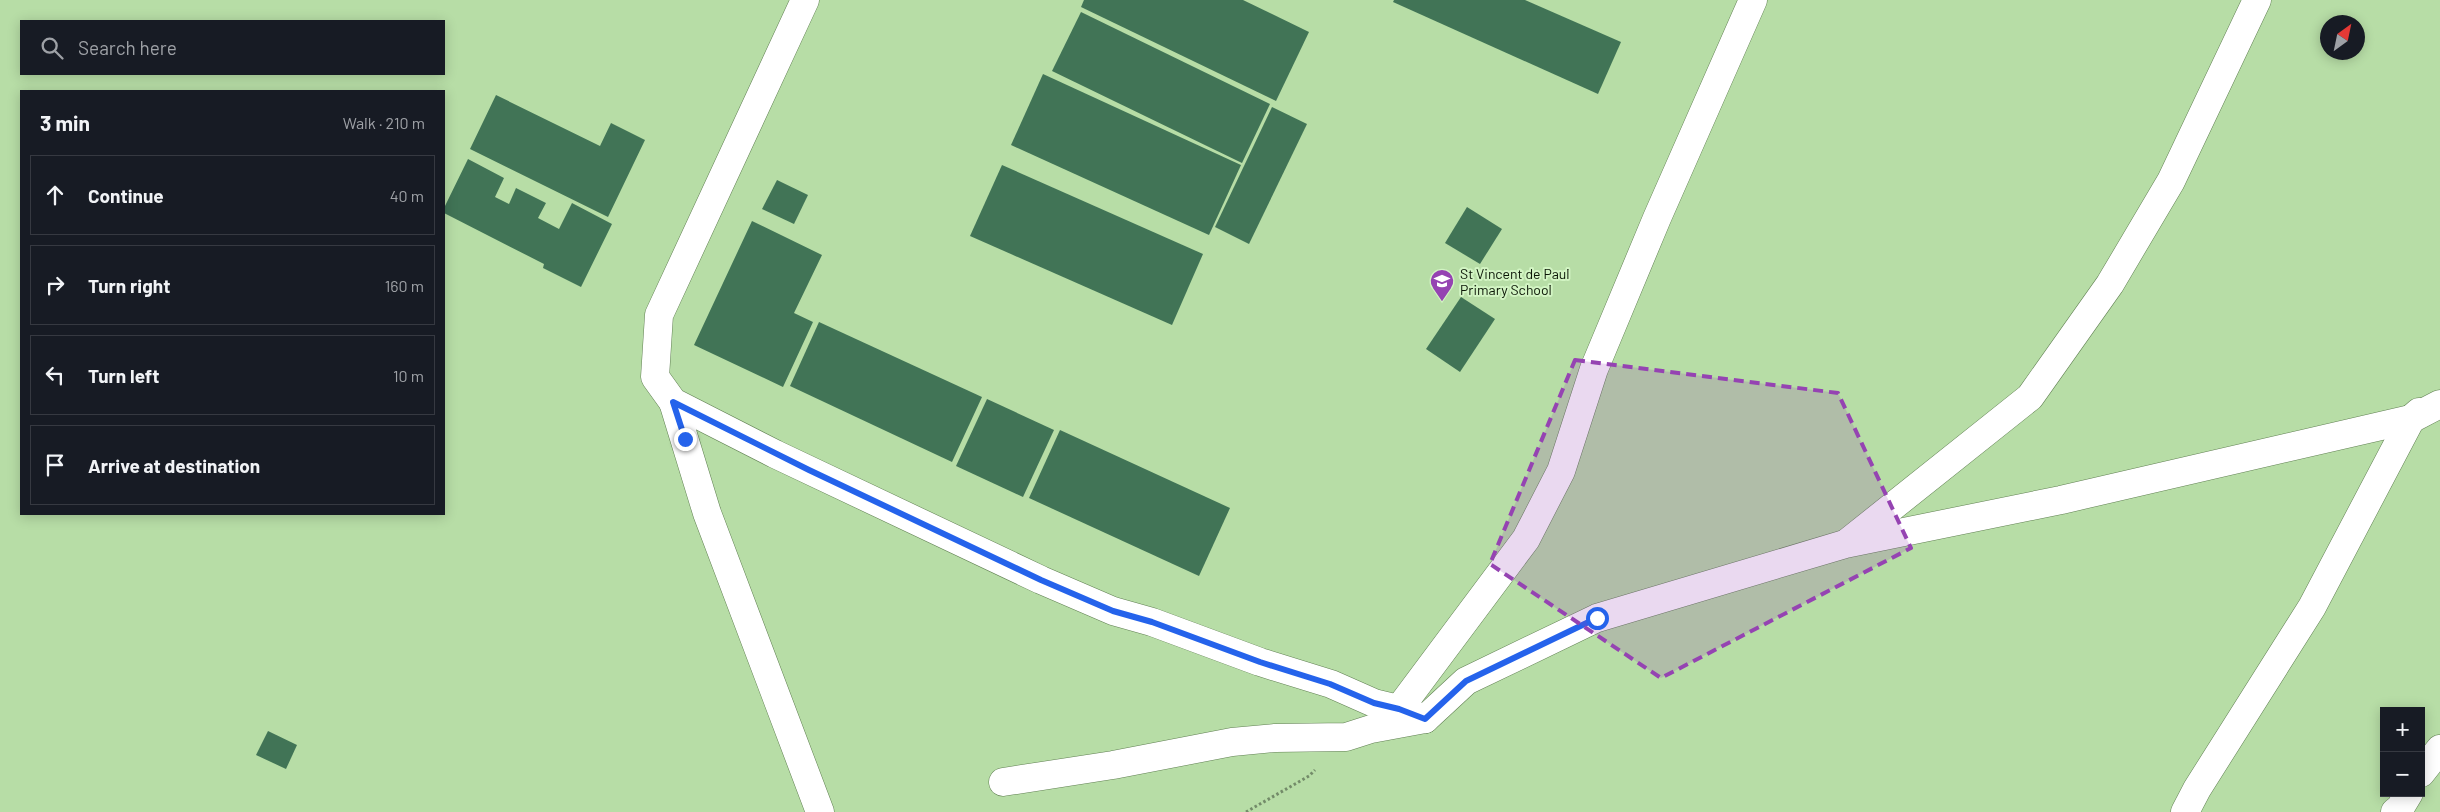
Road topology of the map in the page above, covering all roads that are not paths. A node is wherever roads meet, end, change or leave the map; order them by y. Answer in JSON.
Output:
{"nodes":[{"id":1,"x":805,"y":0,"type":"edge"},
{"id":2,"x":1753,"y":0,"type":"edge"},
{"id":3,"x":2257,"y":0,"type":"edge"},
{"id":4,"x":2440,"y":396,"type":"edge"},
{"id":5,"x":673,"y":402,"type":"junction"},
{"id":6,"x":2440,"y":404,"type":"edge"},
{"id":7,"x":2411,"y":419,"type":"junction"},
{"id":8,"x":1845,"y":544,"type":"junction"},
{"id":9,"x":1399,"y":709,"type":"junction"},
{"id":10,"x":1425,"y":719,"type":"junction"},
{"id":11,"x":2440,"y":749,"type":"edge"},
{"id":12,"x":2425,"y":768,"type":"edge"},
{"id":13,"x":1003,"y":782,"type":"dead end"},
{"id":14,"x":2407,"y":797,"type":"edge"},
{"id":15,"x":820,"y":812,"type":"edge"},
{"id":16,"x":2185,"y":812,"type":"edge"},
{"id":17,"x":2395,"y":812,"type":"edge"}],
"edges":[{"from":1,"to":5,"type":"street"},
{"from":2,"to":9,"type":"street"},
{"from":3,"to":8,"type":"street"},
{"from":4,"to":7,"type":"street"},
{"from":5,"to":9,"type":"street"},
{"from":5,"to":15,"type":"street"},
{"from":6,"to":7,"type":"street"},
{"from":7,"to":8,"type":"street"},
{"from":7,"to":16,"type":"street"},
{"from":8,"to":10,"type":"street"},
{"from":9,"to":10,"type":"street"},
{"from":10,"to":13,"type":"street"},
{"from":11,"to":12,"type":"street"},
{"from":14,"to":17,"type":"street"}]}
